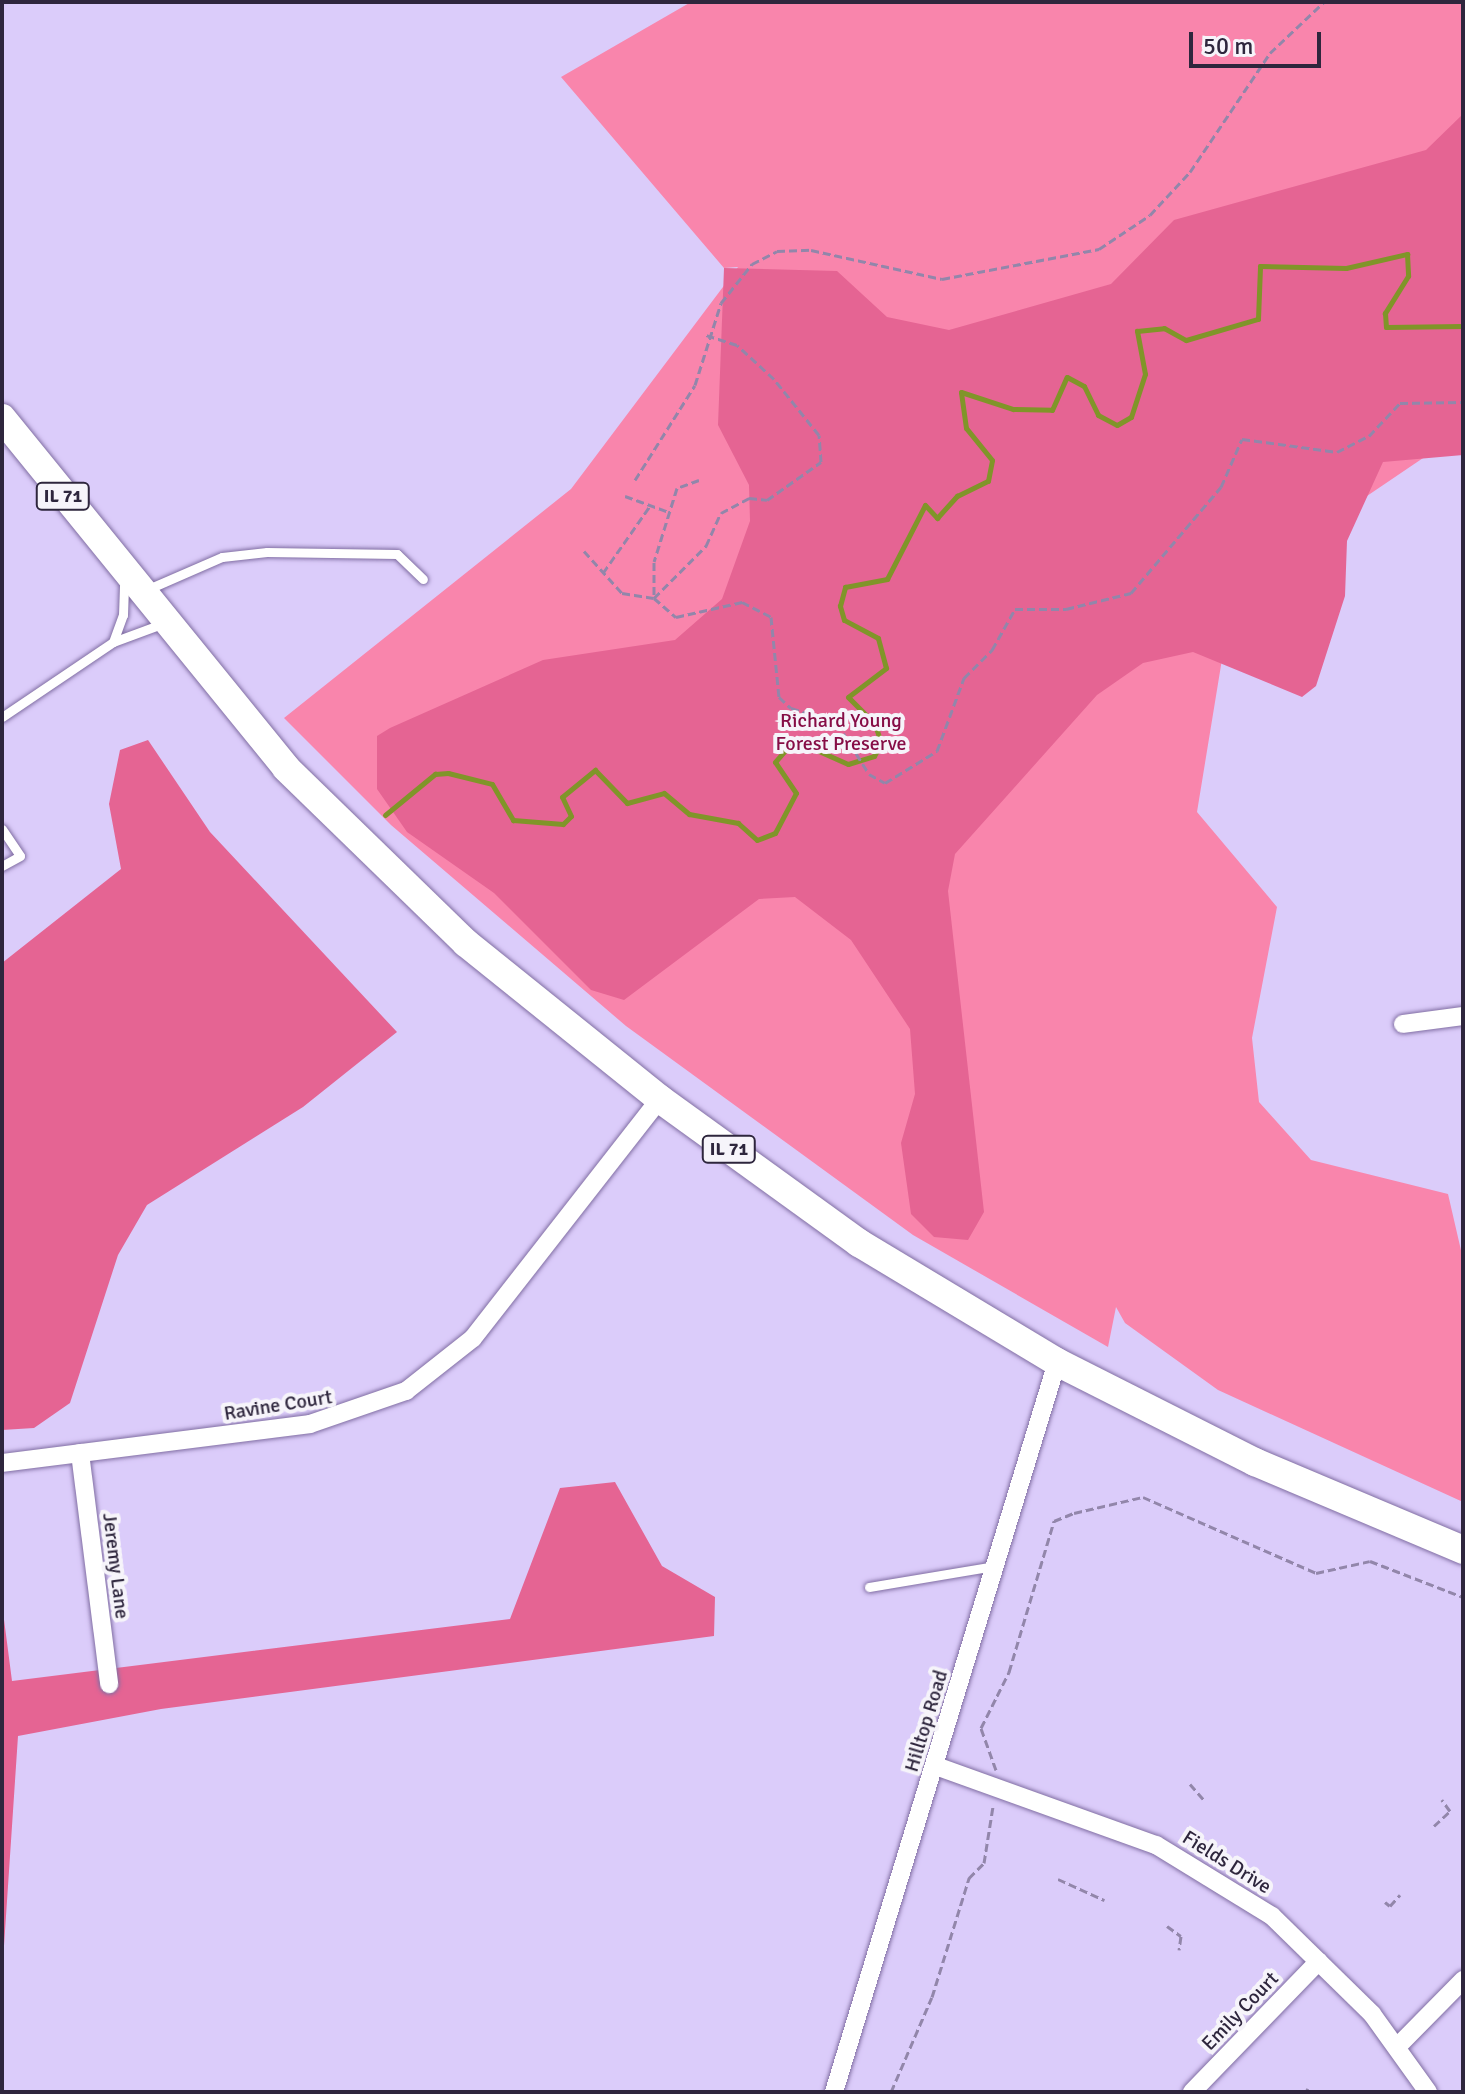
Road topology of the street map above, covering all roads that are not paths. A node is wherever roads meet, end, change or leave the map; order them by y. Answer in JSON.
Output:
{"nodes":[{"id":1,"x":2,"y":418,"type":"edge"},
{"id":2,"x":423,"y":579,"type":"dead end"},
{"id":3,"x":131,"y":583,"type":"junction"},
{"id":4,"x":165,"y":623,"type":"junction"},
{"id":5,"x":113,"y":642,"type":"junction"},
{"id":6,"x":2,"y":717,"type":"edge"},
{"id":7,"x":2,"y":829,"type":"edge"},
{"id":8,"x":2,"y":866,"type":"edge"},
{"id":9,"x":1463,"y":1016,"type":"edge"},
{"id":10,"x":1403,"y":1024,"type":"dead end"},
{"id":11,"x":660,"y":1099,"type":"junction"},
{"id":12,"x":1057,"y":1362,"type":"junction"},
{"id":13,"x":80,"y":1453,"type":"junction"},
{"id":14,"x":2,"y":1463,"type":"edge"},
{"id":15,"x":1463,"y":1550,"type":"edge"},
{"id":16,"x":995,"y":1566,"type":"junction"},
{"id":17,"x":869,"y":1587,"type":"dead end"},
{"id":18,"x":109,"y":1684,"type":"dead end"},
{"id":19,"x":936,"y":1766,"type":"junction"},
{"id":20,"x":1319,"y":1961,"type":"junction"},
{"id":21,"x":1463,"y":1980,"type":"edge"},
{"id":22,"x":1398,"y":2046,"type":"junction"},
{"id":23,"x":834,"y":2092,"type":"edge"},
{"id":24,"x":1192,"y":2092,"type":"edge"},
{"id":25,"x":1428,"y":2092,"type":"edge"}],
"edges":[{"from":1,"to":3,"type":"main road","number":"IL 71"},
{"from":2,"to":3,"type":"lane"},
{"from":3,"to":4,"type":"main road","number":"IL 71"},
{"from":3,"to":5,"type":"lane"},
{"from":4,"to":5,"type":"lane"},
{"from":4,"to":11,"type":"main road","number":"IL 71"},
{"from":5,"to":6,"type":"lane"},
{"from":7,"to":8,"type":"lane"},
{"from":9,"to":10,"type":"street"},
{"from":11,"to":12,"type":"main road","number":"IL 71"},
{"from":11,"to":13,"type":"street","name":"Ravine Court"},
{"from":12,"to":15,"type":"main road","number":"IL 71"},
{"from":12,"to":16,"type":"street","name":"Hilltop Road"},
{"from":13,"to":14,"type":"street","name":"Ravine Court"},
{"from":13,"to":18,"type":"street","name":"Jeremy Lane"},
{"from":16,"to":17,"type":"lane"},
{"from":16,"to":19,"type":"street","name":"Hilltop Road"},
{"from":19,"to":20,"type":"street","name":"Fields Drive"},
{"from":19,"to":23,"type":"street","name":"Hilltop Road"},
{"from":20,"to":22,"type":"street","name":"Fields Drive"},
{"from":20,"to":24,"type":"street","name":"Emily Court"},
{"from":21,"to":22,"type":"street"},
{"from":22,"to":25,"type":"street","name":"Fields Drive"}]}
